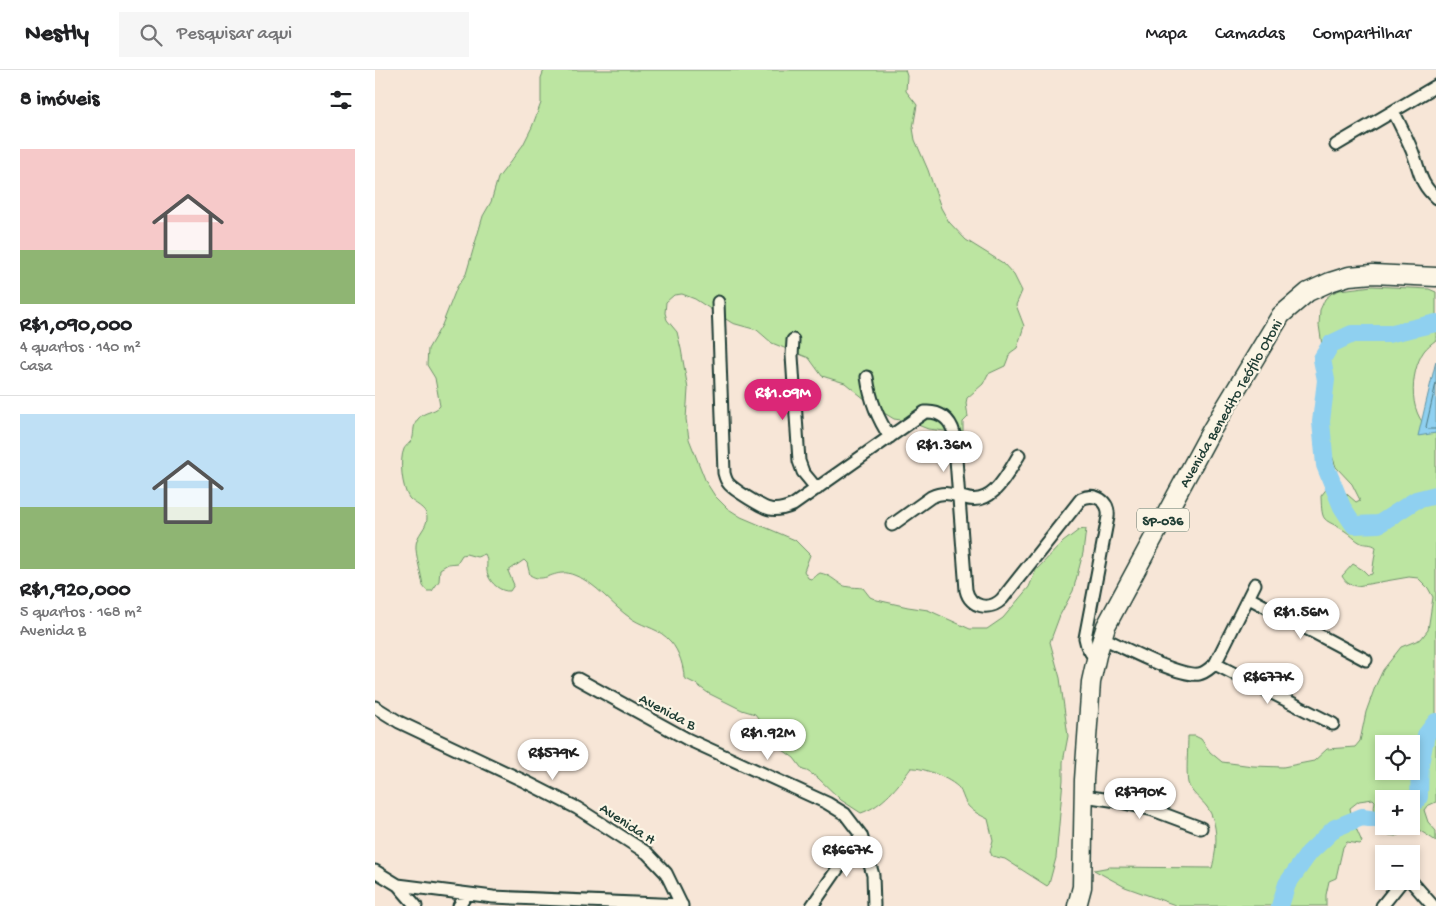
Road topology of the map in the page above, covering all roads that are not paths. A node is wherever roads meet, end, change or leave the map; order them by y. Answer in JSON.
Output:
{"nodes":[{"id":1,"x":1436,"y":86,"type":"edge"},
{"id":2,"x":1394,"y":112,"type":"junction"},
{"id":3,"x":1337,"y":145,"type":"dead end"},
{"id":4,"x":1436,"y":198,"type":"edge"},
{"id":5,"x":1436,"y":277,"type":"edge"},
{"id":6,"x":718,"y":302,"type":"dead end"},
{"id":7,"x":793,"y":340,"type":"dead end"},
{"id":8,"x":867,"y":377,"type":"dead end"},
{"id":9,"x":890,"y":437,"type":"junction"},
{"id":10,"x":1019,"y":455,"type":"dead end"},
{"id":11,"x":817,"y":489,"type":"junction"},
{"id":12,"x":959,"y":496,"type":"junction"},
{"id":13,"x":893,"y":525,"type":"dead end"},
{"id":14,"x":1255,"y":584,"type":"dead end"},
{"id":15,"x":1249,"y":598,"type":"junction"},
{"id":16,"x":1103,"y":638,"type":"junction"},
{"id":17,"x":1097,"y":655,"type":"junction"},
{"id":18,"x":1366,"y":660,"type":"dead end"},
{"id":19,"x":1215,"y":664,"type":"junction"},
{"id":20,"x":578,"y":679,"type":"dead end"},
{"id":21,"x":375,"y":707,"type":"edge"},
{"id":22,"x":1333,"y":724,"type":"dead end"},
{"id":23,"x":1084,"y":796,"type":"junction"},
{"id":24,"x":1201,"y":828,"type":"dead end"},
{"id":25,"x":861,"y":835,"type":"junction"},
{"id":26,"x":375,"y":871,"type":"edge"},
{"id":27,"x":398,"y":885,"type":"junction"},
{"id":28,"x":1395,"y":890,"type":"edge"},
{"id":29,"x":1419,"y":890,"type":"edge"},
{"id":30,"x":467,"y":894,"type":"junction"},
{"id":31,"x":493,"y":897,"type":"junction"},
{"id":32,"x":535,"y":902,"type":"edge"},
{"id":33,"x":416,"y":906,"type":"edge"},
{"id":34,"x":459,"y":906,"type":"edge"},
{"id":35,"x":504,"y":906,"type":"edge"},
{"id":36,"x":682,"y":906,"type":"edge"},
{"id":37,"x":812,"y":906,"type":"edge"},
{"id":38,"x":874,"y":906,"type":"edge"},
{"id":39,"x":1077,"y":906,"type":"edge"},
{"id":40,"x":1382,"y":906,"type":"edge"},
{"id":41,"x":1433,"y":906,"type":"edge"}],
"edges":[{"from":1,"to":2,"type":"street"},
{"from":2,"to":3,"type":"street"},
{"from":2,"to":4,"type":"street"},
{"from":5,"to":16,"type":"main road","name":"Avenida Benedito Teófilo Otoni","number":"SP-036"},
{"from":6,"to":11,"type":"street"},
{"from":7,"to":11,"type":"street"},
{"from":8,"to":9,"type":"street"},
{"from":9,"to":11,"type":"street"},
{"from":9,"to":12,"type":"street"},
{"from":10,"to":12,"type":"street"},
{"from":12,"to":13,"type":"street"},
{"from":12,"to":17,"type":"street"},
{"from":14,"to":15,"type":"street"},
{"from":15,"to":18,"type":"street"},
{"from":15,"to":19,"type":"street"},
{"from":16,"to":17,"type":"main road","name":"Avenida Benedito Teófilo Otoni","number":"SP-036"},
{"from":16,"to":19,"type":"street"},
{"from":17,"to":23,"type":"main road","name":"Avenida Benedito Teófilo Otoni","number":"SP-036"},
{"from":19,"to":22,"type":"street"},
{"from":20,"to":25,"type":"street","name":"Avenida B"},
{"from":21,"to":36,"type":"street","name":"Avenida H"},
{"from":23,"to":24,"type":"street"},
{"from":23,"to":39,"type":"main road","name":"Avenida Benedito Teófilo Otoni","number":"SP-036"},
{"from":25,"to":37,"type":"street"},
{"from":25,"to":38,"type":"street","name":"Avenida B"},
{"from":26,"to":27,"type":"street"},
{"from":27,"to":30,"type":"street"},
{"from":27,"to":33,"type":"street"},
{"from":28,"to":40,"type":"street"},
{"from":29,"to":41,"type":"street"},
{"from":30,"to":31,"type":"street"},
{"from":30,"to":34,"type":"street"},
{"from":31,"to":32,"type":"street"},
{"from":31,"to":35,"type":"street"},
{"from":32,"to":36,"type":"street"}]}
